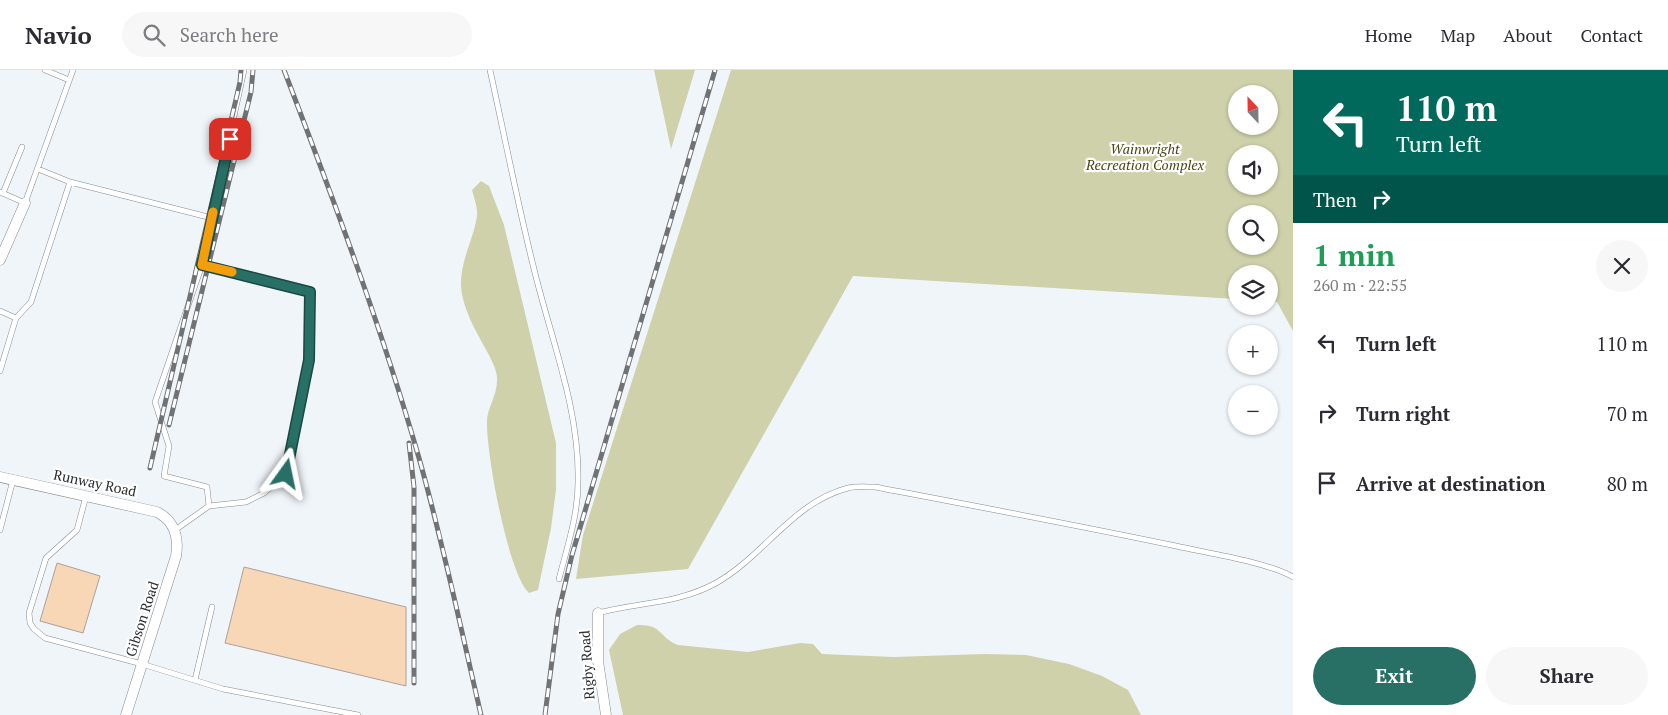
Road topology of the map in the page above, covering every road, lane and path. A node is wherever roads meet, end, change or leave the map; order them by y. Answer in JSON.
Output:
{"nodes":[{"id":1,"x":45,"y":70,"type":"edge"},
{"id":2,"x":73,"y":70,"type":"edge"},
{"id":3,"x":244,"y":70,"type":"edge"},
{"id":4,"x":490,"y":70,"type":"edge"},
{"id":5,"x":70,"y":80,"type":"junction"},
{"id":6,"x":22,"y":148,"type":"dead end"},
{"id":7,"x":38,"y":169,"type":"junction"},
{"id":8,"x":70,"y":182,"type":"junction"},
{"id":9,"x":2,"y":193,"type":"edge"},
{"id":10,"x":25,"y":203,"type":"junction"},
{"id":11,"x":212,"y":218,"type":"junction"},
{"id":12,"x":0,"y":260,"type":"edge"},
{"id":13,"x":202,"y":265,"type":"junction"},
{"id":14,"x":0,"y":311,"type":"edge"},
{"id":15,"x":16,"y":318,"type":"junction"},
{"id":16,"x":0,"y":371,"type":"edge"},
{"id":17,"x":0,"y":477,"type":"edge"},
{"id":18,"x":13,"y":479,"type":"junction"},
{"id":19,"x":86,"y":495,"type":"junction"},
{"id":20,"x":209,"y":506,"type":"junction"},
{"id":21,"x":0,"y":530,"type":"edge"},
{"id":22,"x":175,"y":530,"type":"junction"},
{"id":23,"x":1293,"y":577,"type":"edge"},
{"id":24,"x":559,"y":580,"type":"dead end"},
{"id":25,"x":212,"y":607,"type":"dead end"},
{"id":26,"x":598,"y":613,"type":"joint"},
{"id":27,"x":142,"y":664,"type":"junction"},
{"id":28,"x":195,"y":680,"type":"junction"},
{"id":29,"x":126,"y":715,"type":"edge"},
{"id":30,"x":358,"y":715,"type":"edge"},
{"id":31,"x":606,"y":715,"type":"edge"}],
"edges":[{"from":1,"to":5,"type":"lane"},
{"from":2,"to":5,"type":"lane"},
{"from":3,"to":11,"type":"lane"},
{"from":4,"to":24,"type":"lane"},
{"from":5,"to":7,"type":"lane"},
{"from":6,"to":9,"type":"lane"},
{"from":7,"to":8,"type":"lane"},
{"from":7,"to":10,"type":"lane"},
{"from":8,"to":11,"type":"lane"},
{"from":8,"to":15,"type":"lane"},
{"from":9,"to":10,"type":"lane"},
{"from":10,"to":12,"type":"street"},
{"from":11,"to":13,"type":"lane"},
{"from":13,"to":20,"type":"lane"},
{"from":13,"to":20,"type":"lane"},
{"from":14,"to":15,"type":"lane"},
{"from":15,"to":16,"type":"lane"},
{"from":17,"to":18,"type":"street","name":"Runway Road"},
{"from":18,"to":19,"type":"street","name":"Runway Road"},
{"from":18,"to":21,"type":"lane"},
{"from":19,"to":22,"type":"street","name":"Runway Road"},
{"from":19,"to":27,"type":"lane"},
{"from":20,"to":22,"type":"lane"},
{"from":22,"to":27,"type":"street","name":"Gibson Road"},
{"from":23,"to":26,"type":"lane"},
{"from":25,"to":28,"type":"lane"},
{"from":26,"to":31,"type":"street","name":"Rigby Road"},
{"from":27,"to":28,"type":"lane"},
{"from":27,"to":29,"type":"street","name":"Gibson Road"},
{"from":28,"to":30,"type":"lane"}]}
